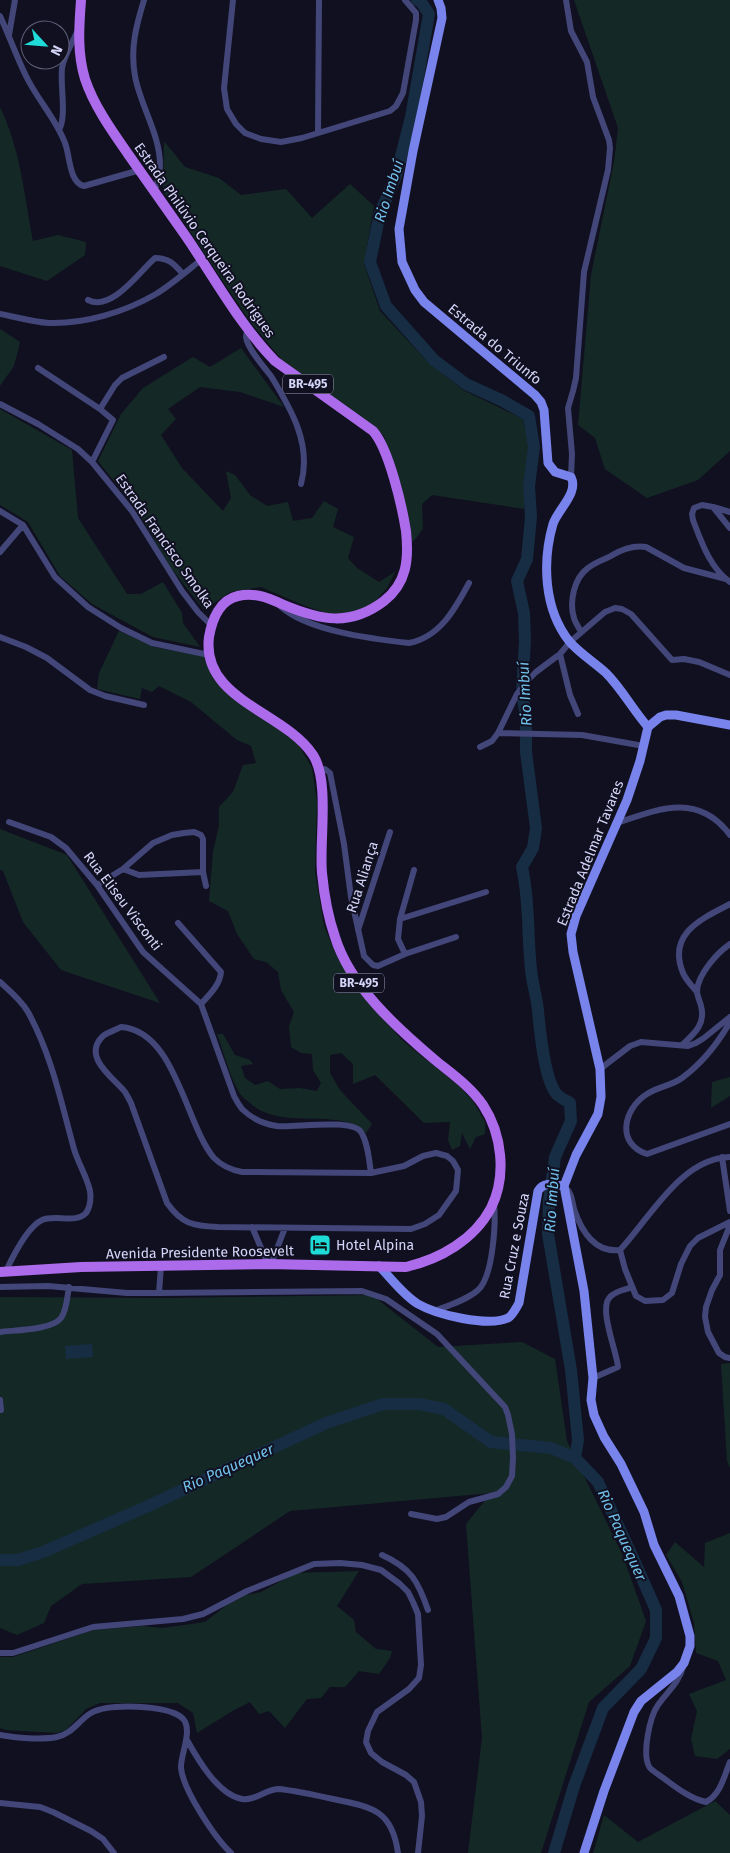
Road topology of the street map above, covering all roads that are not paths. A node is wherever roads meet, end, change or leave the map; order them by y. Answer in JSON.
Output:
{"nodes":[{"id":1,"x":15,"y":0,"type":"edge"},
{"id":2,"x":81,"y":0,"type":"edge"},
{"id":3,"x":144,"y":0,"type":"edge"},
{"id":4,"x":233,"y":0,"type":"edge"},
{"id":5,"x":319,"y":0,"type":"edge"},
{"id":6,"x":405,"y":0,"type":"edge"},
{"id":7,"x":438,"y":0,"type":"edge"},
{"id":8,"x":566,"y":0,"type":"edge"},
{"id":9,"x":0,"y":16,"type":"edge"},
{"id":10,"x":79,"y":29,"type":"junction"},
{"id":11,"x":9,"y":35,"type":"junction"},
{"id":12,"x":59,"y":130,"type":"junction"},
{"id":13,"x":318,"y":133,"type":"junction"},
{"id":14,"x":140,"y":170,"type":"junction"},
{"id":15,"x":155,"y":191,"type":"junction"},
{"id":16,"x":202,"y":260,"type":"junction"},
{"id":17,"x":183,"y":274,"type":"junction"},
{"id":18,"x":88,"y":300,"type":"dead end"},
{"id":19,"x":0,"y":314,"type":"edge"},
{"id":20,"x":248,"y":329,"type":"junction"},
{"id":21,"x":164,"y":357,"type":"dead end"},
{"id":22,"x":38,"y":368,"type":"dead end"},
{"id":23,"x":0,"y":404,"type":"edge"},
{"id":24,"x":100,"y":409,"type":"junction"},
{"id":25,"x":92,"y":462,"type":"junction"},
{"id":26,"x":571,"y":477,"type":"junction"},
{"id":27,"x":301,"y":484,"type":"dead end"},
{"id":28,"x":713,"y":507,"type":"junction"},
{"id":29,"x":0,"y":511,"type":"edge"},
{"id":30,"x":730,"y":512,"type":"edge"},
{"id":31,"x":24,"y":526,"type":"junction"},
{"id":32,"x":730,"y":528,"type":"edge"},
{"id":33,"x":0,"y":552,"type":"edge"},
{"id":34,"x":728,"y":580,"type":"edge"},
{"id":35,"x":469,"y":583,"type":"dead end"},
{"id":36,"x":274,"y":600,"type":"junction"},
{"id":37,"x":212,"y":625,"type":"junction"},
{"id":38,"x":581,"y":632,"type":"junction"},
{"id":39,"x":0,"y":637,"type":"edge"},
{"id":40,"x":570,"y":642,"type":"junction"},
{"id":41,"x":560,"y":654,"type":"junction"},
{"id":42,"x":208,"y":655,"type":"junction"},
{"id":43,"x":730,"y":675,"type":"edge"},
{"id":44,"x":144,"y":705,"type":"dead end"},
{"id":45,"x":578,"y":714,"type":"dead end"},
{"id":46,"x":730,"y":726,"type":"edge"},
{"id":47,"x":648,"y":727,"type":"junction"},
{"id":48,"x":498,"y":733,"type":"junction"},
{"id":49,"x":644,"y":746,"type":"junction"},
{"id":50,"x":480,"y":747,"type":"dead end"},
{"id":51,"x":319,"y":770,"type":"junction"},
{"id":52,"x":9,"y":822,"type":"dead end"},
{"id":53,"x":617,"y":823,"type":"junction"},
{"id":54,"x":390,"y":832,"type":"dead end"},
{"id":55,"x":730,"y":835,"type":"edge"},
{"id":56,"x":123,"y":869,"type":"junction"},
{"id":57,"x":414,"y":870,"type":"dead end"},
{"id":58,"x":203,"y":872,"type":"junction"},
{"id":59,"x":97,"y":885,"type":"junction"},
{"id":60,"x":206,"y":886,"type":"dead end"},
{"id":61,"x":486,"y":892,"type":"dead end"},
{"id":62,"x":730,"y":904,"type":"edge"},
{"id":63,"x":400,"y":919,"type":"junction"},
{"id":64,"x":178,"y":923,"type":"dead end"},
{"id":65,"x":358,"y":931,"type":"junction"},
{"id":66,"x":456,"y":937,"type":"dead end"},
{"id":67,"x":730,"y":944,"type":"edge"},
{"id":68,"x":405,"y":954,"type":"junction"},
{"id":69,"x":0,"y":982,"type":"edge"},
{"id":70,"x":697,"y":992,"type":"junction"},
{"id":71,"x":200,"y":1004,"type":"junction"},
{"id":72,"x":730,"y":1017,"type":"edge"},
{"id":73,"x":730,"y":1022,"type":"edge"},
{"id":74,"x":682,"y":1045,"type":"junction"},
{"id":75,"x":600,"y":1070,"type":"junction"},
{"id":76,"x":730,"y":1124,"type":"edge"},
{"id":77,"x":722,"y":1157,"type":"junction"},
{"id":78,"x":730,"y":1157,"type":"edge"},
{"id":79,"x":371,"y":1173,"type":"junction"},
{"id":80,"x":561,"y":1186,"type":"junction"},
{"id":81,"x":494,"y":1201,"type":"junction"},
{"id":82,"x":730,"y":1211,"type":"edge"},
{"id":83,"x":730,"y":1224,"type":"edge"},
{"id":84,"x":252,"y":1227,"type":"junction"},
{"id":85,"x":285,"y":1228,"type":"junction"},
{"id":86,"x":620,"y":1250,"type":"junction"},
{"id":87,"x":270,"y":1264,"type":"junction"},
{"id":88,"x":161,"y":1266,"type":"junction"},
{"id":89,"x":379,"y":1266,"type":"junction"},
{"id":90,"x":3,"y":1272,"type":"edge"},
{"id":91,"x":0,"y":1287,"type":"edge"},
{"id":92,"x":69,"y":1287,"type":"junction"},
{"id":93,"x":632,"y":1287,"type":"junction"},
{"id":94,"x":159,"y":1293,"type":"junction"},
{"id":95,"x":435,"y":1312,"type":"junction"},
{"id":96,"x":0,"y":1332,"type":"edge"},
{"id":97,"x":730,"y":1358,"type":"edge"},
{"id":98,"x":593,"y":1378,"type":"junction"},
{"id":99,"x":0,"y":1400,"type":"edge"},
{"id":100,"x":1,"y":1410,"type":"edge"},
{"id":101,"x":411,"y":1514,"type":"dead end"},
{"id":102,"x":382,"y":1556,"type":"dead end"},
{"id":103,"x":423,"y":1595,"type":"junction"},
{"id":104,"x":413,"y":1602,"type":"junction"},
{"id":105,"x":428,"y":1610,"type":"dead end"},
{"id":106,"x":0,"y":1654,"type":"edge"},
{"id":107,"x":684,"y":1663,"type":"junction"},
{"id":108,"x":0,"y":1735,"type":"edge"},
{"id":109,"x":187,"y":1740,"type":"junction"},
{"id":110,"x":730,"y":1762,"type":"edge"},
{"id":111,"x":0,"y":1803,"type":"edge"},
{"id":112,"x":114,"y":1853,"type":"edge"},
{"id":113,"x":231,"y":1853,"type":"edge"},
{"id":114,"x":398,"y":1853,"type":"edge"},
{"id":115,"x":418,"y":1853,"type":"edge"},
{"id":116,"x":584,"y":1853,"type":"edge"}],
"edges":[{"from":1,"to":11,"type":"street"},
{"from":2,"to":10,"type":"main road","name":"Estrada Philúvio Cerqueira Rodrigues","number":"BR-495"},
{"from":3,"to":15,"type":"street"},
{"from":4,"to":13,"type":"street"},
{"from":5,"to":13,"type":"street"},
{"from":6,"to":13,"type":"street"},
{"from":7,"to":26,"type":"street","name":"Estrada do Triunfo"},
{"from":8,"to":26,"type":"street"},
{"from":9,"to":11,"type":"street"},
{"from":10,"to":12,"type":"street"},
{"from":10,"to":14,"type":"main road","name":"Estrada Philúvio Cerqueira Rodrigues","number":"BR-495"},
{"from":11,"to":12,"type":"street"},
{"from":12,"to":14,"type":"street"},
{"from":14,"to":15,"type":"main road","name":"Estrada Philúvio Cerqueira Rodrigues","number":"BR-495"},
{"from":15,"to":16,"type":"main road","name":"Estrada Philúvio Cerqueira Rodrigues","number":"BR-495"},
{"from":16,"to":17,"type":"street"},
{"from":16,"to":20,"type":"main road","name":"Estrada Philúvio Cerqueira Rodrigues","number":"BR-495"},
{"from":17,"to":18,"type":"street"},
{"from":17,"to":19,"type":"street"},
{"from":20,"to":27,"type":"street"},
{"from":20,"to":36,"type":"main road","name":"Estrada Philúvio Cerqueira Rodrigues","number":"BR-495"},
{"from":21,"to":24,"type":"street"},
{"from":22,"to":24,"type":"street"},
{"from":23,"to":25,"type":"street","name":"Estrada Francisco Smolka"},
{"from":24,"to":25,"type":"street"},
{"from":25,"to":37,"type":"street","name":"Estrada Francisco Smolka"},
{"from":26,"to":40,"type":"street"},
{"from":28,"to":30,"type":"street"},
{"from":28,"to":32,"type":"street"},
{"from":28,"to":34,"type":"street"},
{"from":29,"to":31,"type":"street"},
{"from":31,"to":33,"type":"street"},
{"from":31,"to":42,"type":"street"},
{"from":34,"to":38,"type":"street"},
{"from":35,"to":36,"type":"street"},
{"from":36,"to":37,"type":"main road","name":"Estrada Philúvio Cerqueira Rodrigues","number":"BR-495"},
{"from":37,"to":42,"type":"main road","number":"BR-495"},
{"from":38,"to":40,"type":"street"},
{"from":38,"to":43,"type":"street"},
{"from":39,"to":44,"type":"street"},
{"from":40,"to":41,"type":"street"},
{"from":40,"to":47,"type":"street"},
{"from":41,"to":45,"type":"street"},
{"from":41,"to":48,"type":"street"},
{"from":42,"to":51,"type":"main road","name":"Avenida Presidente Roosevelt","number":"BR-495"},
{"from":46,"to":47,"type":"street"},
{"from":47,"to":49,"type":"street","name":"Estrada Adelmar Tavares"},
{"from":48,"to":49,"type":"street"},
{"from":48,"to":50,"type":"street"},
{"from":49,"to":53,"type":"street","name":"Estrada Adelmar Tavares"},
{"from":51,"to":65,"type":"street"},
{"from":51,"to":81,"type":"main road","name":"Avenida Presidente Roosevelt","number":"BR-495"},
{"from":52,"to":59,"type":"street","name":"Rua Eliseu Visconti"},
{"from":53,"to":55,"type":"street"},
{"from":53,"to":75,"type":"street","name":"Estrada Adelmar Tavares"},
{"from":54,"to":65,"type":"street","name":"Rua Aliança"},
{"from":56,"to":58,"type":"street"},
{"from":56,"to":58,"type":"street"},
{"from":56,"to":59,"type":"street"},
{"from":57,"to":63,"type":"street"},
{"from":58,"to":60,"type":"street"},
{"from":59,"to":71,"type":"street","name":"Rua Eliseu Visconti"},
{"from":61,"to":63,"type":"street"},
{"from":62,"to":70,"type":"street"},
{"from":63,"to":68,"type":"street"},
{"from":64,"to":71,"type":"street"},
{"from":65,"to":68,"type":"street"},
{"from":66,"to":68,"type":"street"},
{"from":67,"to":70,"type":"street"},
{"from":69,"to":90,"type":"street"},
{"from":70,"to":74,"type":"street"},
{"from":71,"to":79,"type":"street","name":"Rua Eliseu Visconti"},
{"from":72,"to":74,"type":"street"},
{"from":73,"to":76,"type":"street"},
{"from":74,"to":75,"type":"street"},
{"from":75,"to":80,"type":"street","name":"Estrada Adelmar Tavares"},
{"from":77,"to":78,"type":"street"},
{"from":77,"to":82,"type":"street"},
{"from":77,"to":86,"type":"street"},
{"from":79,"to":84,"type":"street"},
{"from":79,"to":85,"type":"street"},
{"from":80,"to":86,"type":"street"},
{"from":80,"to":95,"type":"street","name":"Rua Cruz e Souza"},
{"from":80,"to":98,"type":"street"},
{"from":81,"to":89,"type":"main road","name":"Avenida Presidente Roosevelt","number":"BR-495"},
{"from":81,"to":95,"type":"street"},
{"from":83,"to":93,"type":"street"},
{"from":83,"to":97,"type":"street"},
{"from":84,"to":85,"type":"street"},
{"from":84,"to":87,"type":"street"},
{"from":85,"to":87,"type":"street"},
{"from":86,"to":93,"type":"street"},
{"from":87,"to":88,"type":"main road","name":"Avenida Presidente Roosevelt","number":"BR-495"},
{"from":87,"to":89,"type":"main road","name":"Avenida Presidente Roosevelt","number":"BR-495"},
{"from":88,"to":90,"type":"main road","name":"Avenida Presidente Roosevelt","number":"BR-495"},
{"from":88,"to":94,"type":"street"},
{"from":89,"to":95,"type":"street","name":"Rua Cruz e Souza"},
{"from":91,"to":92,"type":"street"},
{"from":92,"to":94,"type":"street"},
{"from":92,"to":96,"type":"street"},
{"from":93,"to":98,"type":"street"},
{"from":94,"to":101,"type":"street"},
{"from":98,"to":107,"type":"street"},
{"from":99,"to":100,"type":"street"},
{"from":102,"to":103,"type":"street"},
{"from":103,"to":104,"type":"street"},
{"from":103,"to":105,"type":"street"},
{"from":104,"to":106,"type":"street"},
{"from":104,"to":115,"type":"street"},
{"from":107,"to":110,"type":"street"},
{"from":107,"to":116,"type":"street"},
{"from":108,"to":109,"type":"street"},
{"from":109,"to":113,"type":"street"},
{"from":109,"to":114,"type":"street"},
{"from":111,"to":112,"type":"street"}]}
